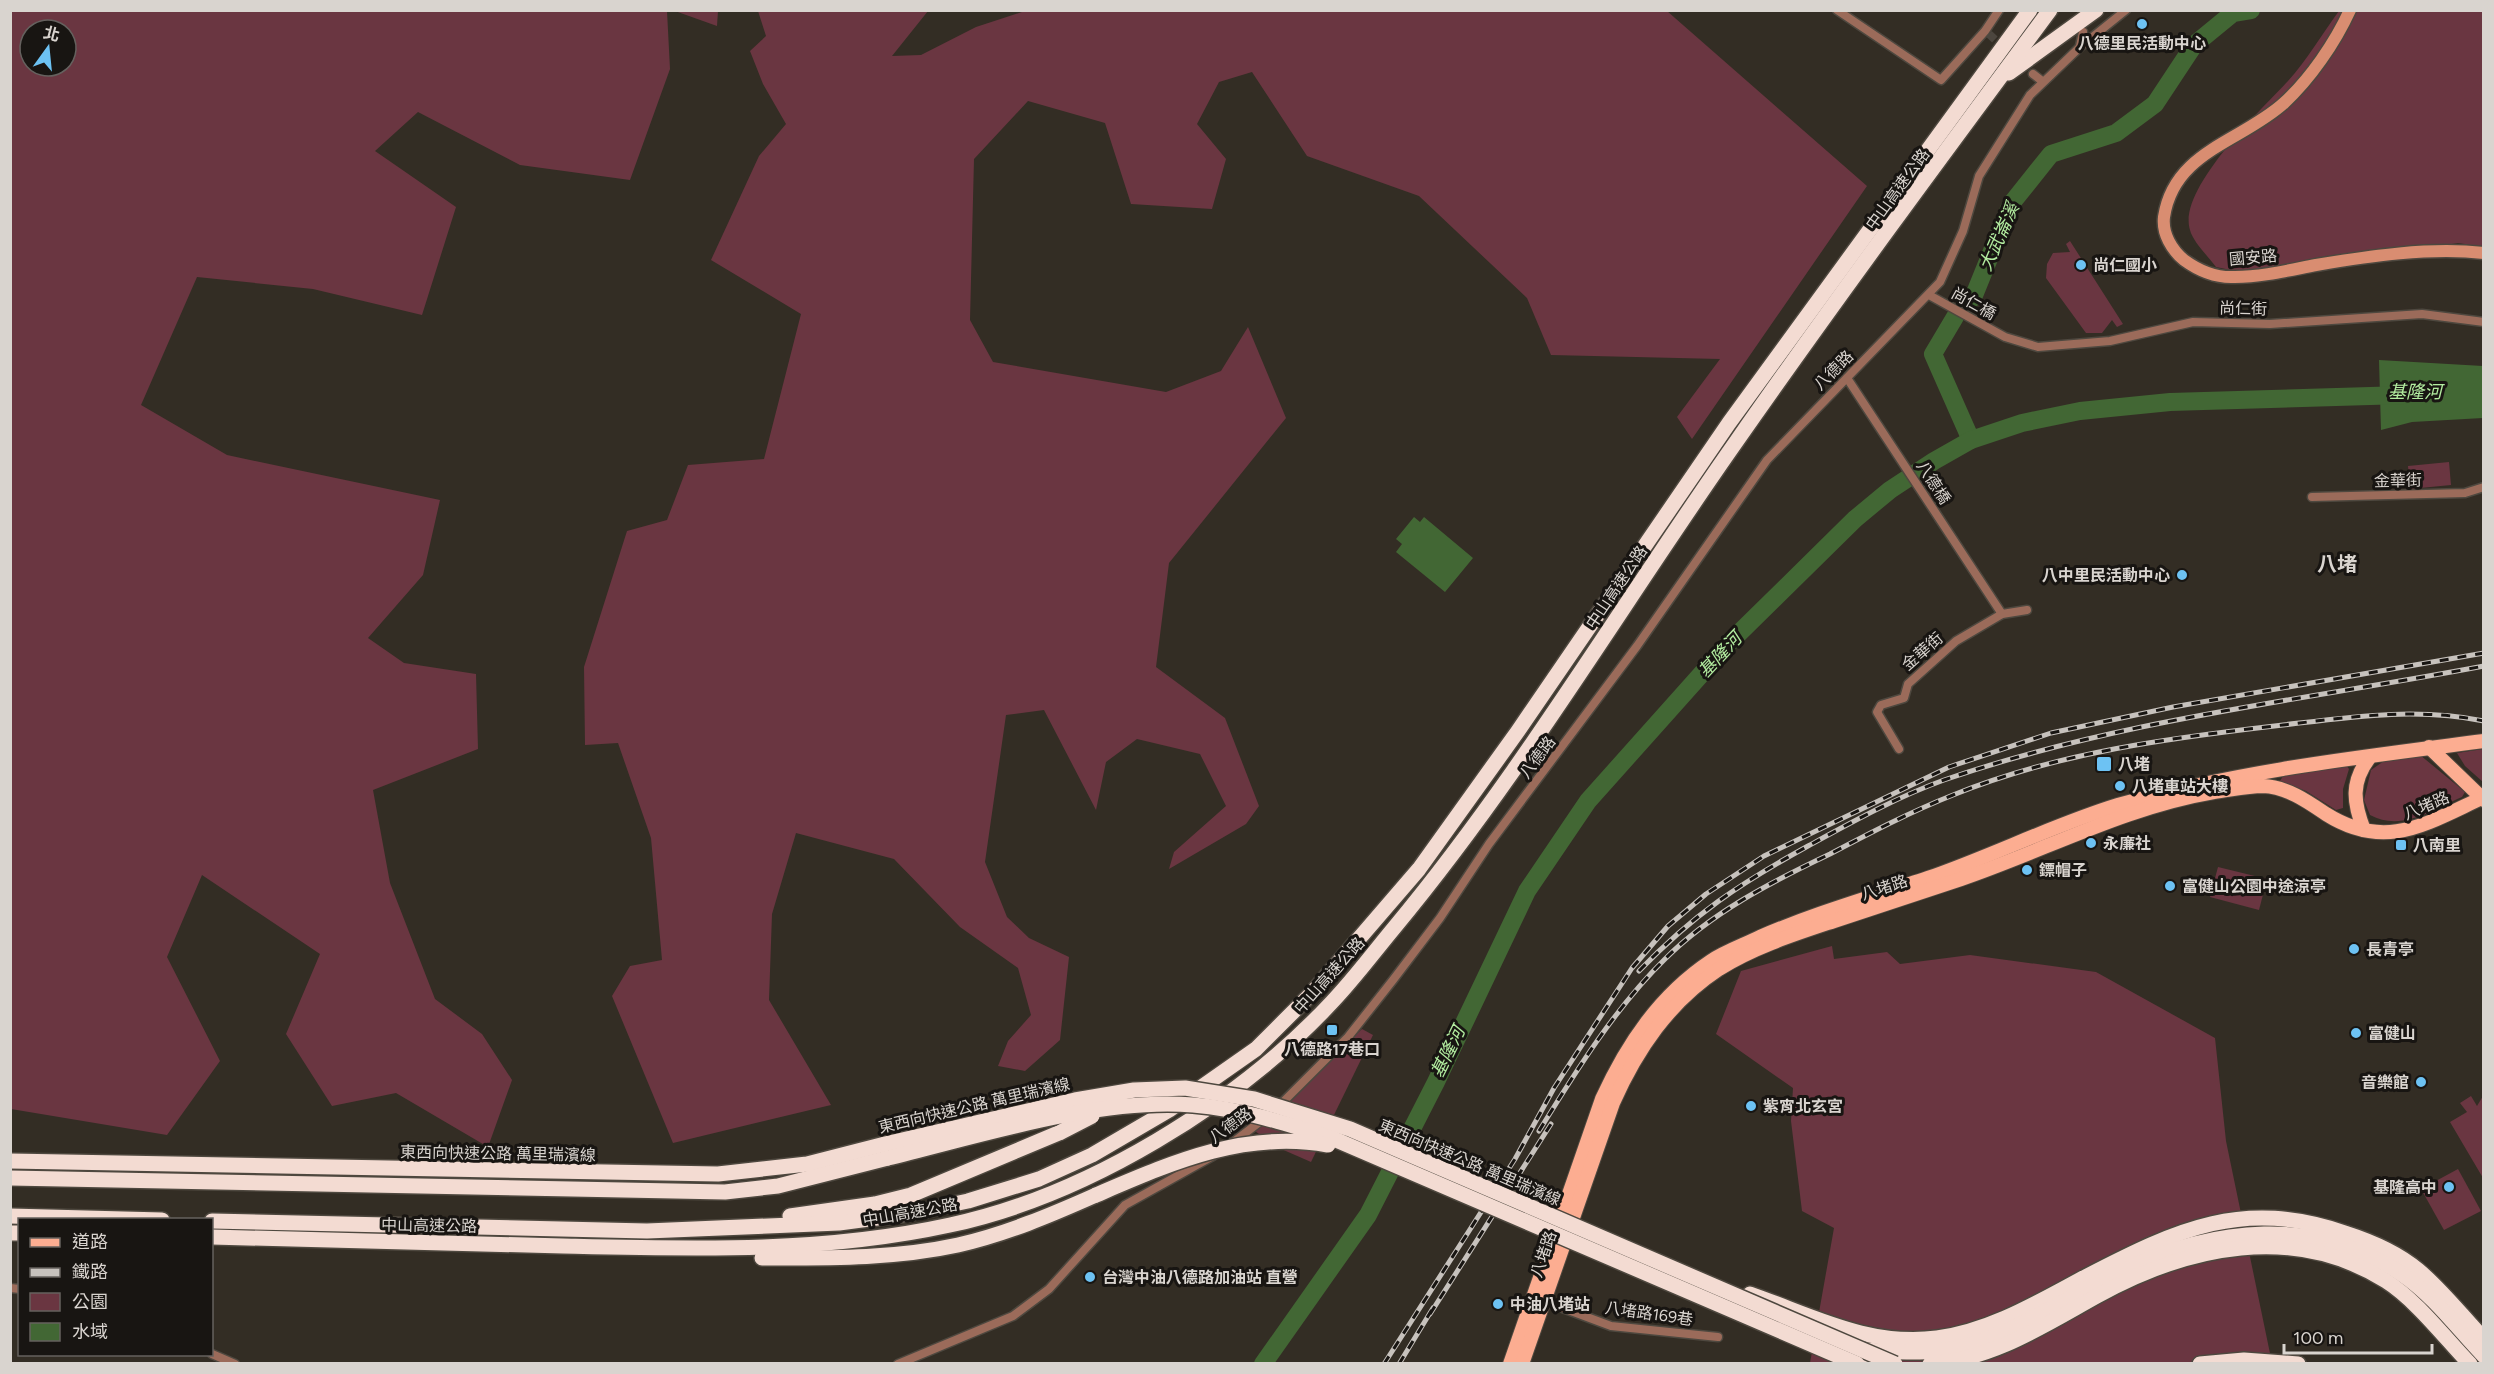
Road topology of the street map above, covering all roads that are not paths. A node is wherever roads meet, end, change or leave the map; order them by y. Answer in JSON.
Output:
{"nodes":[{"id":1,"x":1837,"y":10,"type":"edge"},
{"id":2,"x":1999,"y":10,"type":"edge"},
{"id":3,"x":2030,"y":10,"type":"edge"},
{"id":4,"x":2050,"y":10,"type":"edge"},
{"id":5,"x":2096,"y":10,"type":"edge"},
{"id":6,"x":2126,"y":10,"type":"edge"},
{"id":7,"x":2350,"y":10,"type":"edge"},
{"id":8,"x":2084,"y":32,"type":"dead end"},
{"id":9,"x":2080,"y":47,"type":"junction"},
{"id":10,"x":2033,"y":74,"type":"dead end"},
{"id":11,"x":2042,"y":81,"type":"junction"},
{"id":12,"x":1997,"y":82,"type":"junction"},
{"id":13,"x":2484,"y":253,"type":"edge"},
{"id":14,"x":1929,"y":295,"type":"junction"},
{"id":15,"x":2484,"y":322,"type":"edge"},
{"id":16,"x":2005,"y":337,"type":"joint"},
{"id":17,"x":1847,"y":378,"type":"junction"},
{"id":18,"x":2484,"y":487,"type":"edge"},
{"id":19,"x":2312,"y":497,"type":"dead end"},
{"id":20,"x":2027,"y":610,"type":"dead end"},
{"id":21,"x":2002,"y":614,"type":"junction"},
{"id":22,"x":2484,"y":741,"type":"edge"},
{"id":23,"x":2429,"y":747,"type":"junction"},
{"id":24,"x":1899,"y":749,"type":"dead end"},
{"id":25,"x":2369,"y":758,"type":"junction"},
{"id":26,"x":2483,"y":799,"type":"edge"},
{"id":27,"x":2118,"y":811,"type":"junction"},
{"id":28,"x":2364,"y":830,"type":"junction"},
{"id":29,"x":886,"y":1151,"type":"junction"},
{"id":30,"x":10,"y":1161,"type":"edge"},
{"id":31,"x":10,"y":1178,"type":"edge"},
{"id":32,"x":10,"y":1216,"type":"edge"},
{"id":33,"x":86,"y":1218,"type":"edge"},
{"id":34,"x":213,"y":1221,"type":"edge"},
{"id":35,"x":647,"y":1231,"type":"junction"},
{"id":36,"x":213,"y":1238,"type":"edge"},
{"id":37,"x":673,"y":1248,"type":"junction"},
{"id":38,"x":1642,"y":1256,"type":"junction"},
{"id":39,"x":1544,"y":1301,"type":"junction"},
{"id":40,"x":1718,"y":1337,"type":"dead end"},
{"id":41,"x":2484,"y":1339,"type":"edge"},
{"id":42,"x":1808,"y":1343,"type":"junction"},
{"id":43,"x":213,"y":1354,"type":"edge"},
{"id":44,"x":2484,"y":1356,"type":"edge"},
{"id":45,"x":235,"y":1364,"type":"edge"},
{"id":46,"x":898,"y":1364,"type":"edge"},
{"id":47,"x":1510,"y":1364,"type":"edge"},
{"id":48,"x":1522,"y":1364,"type":"edge"},
{"id":49,"x":1857,"y":1364,"type":"edge"},
{"id":50,"x":1895,"y":1364,"type":"edge"},
{"id":51,"x":1901,"y":1364,"type":"edge"},
{"id":52,"x":1930,"y":1364,"type":"edge"},
{"id":53,"x":2200,"y":1364,"type":"edge"},
{"id":54,"x":2298,"y":1364,"type":"edge"},
{"id":55,"x":2470,"y":1364,"type":"edge"}],
"edges":[{"from":1,"to":2,"type":"street"},
{"from":3,"to":35,"type":"highway","name":"中山高速公路"},
{"from":4,"to":12,"type":"highway","name":"中山高速公路"},
{"from":5,"to":12,"type":"highway"},
{"from":6,"to":9,"type":"street","name":"八德路"},
{"from":7,"to":13,"type":"street","name":"國安路"},
{"from":8,"to":9,"type":"street"},
{"from":9,"to":11,"type":"street","name":"八德路"},
{"from":10,"to":11,"type":"street"},
{"from":11,"to":14,"type":"street","name":"八德路"},
{"from":12,"to":37,"type":"highway","name":"中山高速公路"},
{"from":14,"to":16,"type":"street","name":"尚仁橋"},
{"from":14,"to":17,"type":"street","name":"八德路"},
{"from":15,"to":16,"type":"street","name":"尚仁街"},
{"from":17,"to":21,"type":"street","name":"八德橋"},
{"from":17,"to":46,"type":"street","name":"八德路"},
{"from":18,"to":19,"type":"street","name":"金華街"},
{"from":20,"to":21,"type":"street","name":"金華街"},
{"from":21,"to":24,"type":"street","name":"金華街"},
{"from":22,"to":23,"type":"main road","name":"八堵路"},
{"from":23,"to":25,"type":"main road","name":"八堵路"},
{"from":23,"to":26,"type":"main road"},
{"from":25,"to":27,"type":"main road","name":"八堵路"},
{"from":25,"to":28,"type":"main road"},
{"from":26,"to":28,"type":"main road","name":"八堵路"},
{"from":27,"to":28,"type":"main road","name":"八堵路"},
{"from":27,"to":39,"type":"main road","name":"八堵路"},
{"from":27,"to":47,"type":"main road","name":"八堵路"},
{"from":29,"to":30,"type":"highway","name":"東西向快速公路 萬里瑞濱線"},
{"from":29,"to":31,"type":"highway","name":"東西向快速公路 萬里瑞濱線"},
{"from":29,"to":38,"type":"highway","name":"東西向快速公路 萬里瑞濱線","bridge":true},
{"from":29,"to":49,"type":"highway","name":"東西向快速公路 萬里瑞濱線","bridge":true},
{"from":32,"to":33,"type":"highway"},
{"from":34,"to":35,"type":"highway","name":"中山高速公路"},
{"from":35,"to":42,"type":"highway","bridge":true},
{"from":36,"to":37,"type":"highway","name":"中山高速公路"},
{"from":37,"to":42,"type":"highway","bridge":true},
{"from":38,"to":41,"type":"highway","bridge":true},
{"from":38,"to":50,"type":"highway","name":"東西向快速公路 萬里瑞濱線","bridge":true},
{"from":39,"to":40,"type":"street","name":"八堵路169巷"},
{"from":39,"to":48,"type":"main road","name":"八堵路"},
{"from":42,"to":44,"type":"highway"},
{"from":42,"to":51,"type":"highway"},
{"from":43,"to":45,"type":"street"},
{"from":52,"to":55,"type":"highway"},
{"from":53,"to":54,"type":"highway"}]}
